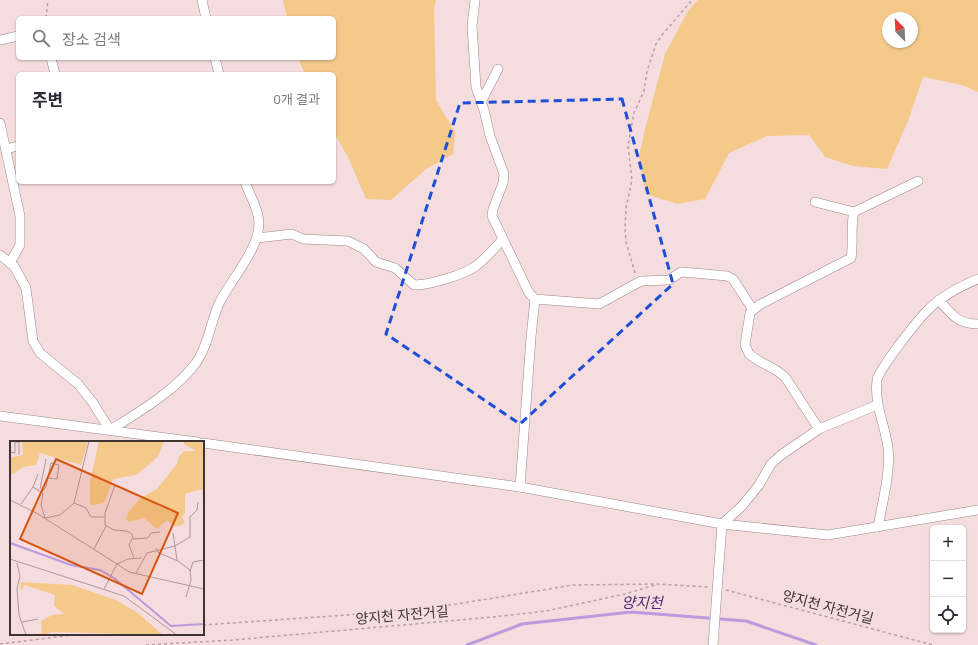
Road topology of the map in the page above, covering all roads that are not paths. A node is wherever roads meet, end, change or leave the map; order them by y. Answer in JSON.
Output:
{"nodes":[{"id":1,"x":202,"y":0,"type":"edge"},
{"id":2,"x":475,"y":0,"type":"edge"},
{"id":3,"x":206,"y":16,"type":"edge"},
{"id":4,"x":16,"y":36,"type":"edge"},
{"id":5,"x":0,"y":40,"type":"edge"},
{"id":6,"x":52,"y":60,"type":"edge"},
{"id":7,"x":216,"y":60,"type":"edge"},
{"id":8,"x":498,"y":69,"type":"dead end"},
{"id":9,"x":54,"y":72,"type":"edge"},
{"id":10,"x":218,"y":72,"type":"edge"},
{"id":11,"x":481,"y":102,"type":"junction"},
{"id":12,"x":0,"y":123,"type":"edge"},
{"id":13,"x":16,"y":146,"type":"edge"},
{"id":14,"x":6,"y":148,"type":"junction"},
{"id":15,"x":918,"y":181,"type":"dead end"},
{"id":16,"x":246,"y":184,"type":"edge"},
{"id":17,"x":815,"y":202,"type":"dead end"},
{"id":18,"x":854,"y":212,"type":"junction"},
{"id":19,"x":256,"y":238,"type":"junction"},
{"id":20,"x":503,"y":239,"type":"junction"},
{"id":21,"x":0,"y":255,"type":"edge"},
{"id":22,"x":10,"y":263,"type":"junction"},
{"id":23,"x":978,"y":279,"type":"edge"},
{"id":24,"x":536,"y":299,"type":"junction"},
{"id":25,"x":939,"y":300,"type":"junction"},
{"id":26,"x":753,"y":310,"type":"junction"},
{"id":27,"x":978,"y":324,"type":"edge"},
{"id":28,"x":877,"y":405,"type":"junction"},
{"id":29,"x":0,"y":416,"type":"edge"},
{"id":30,"x":819,"y":429,"type":"junction"},
{"id":31,"x":110,"y":430,"type":"junction"},
{"id":32,"x":191,"y":441,"type":"edge"},
{"id":33,"x":204,"y":443,"type":"edge"},
{"id":34,"x":520,"y":488,"type":"junction"},
{"id":35,"x":978,"y":510,"type":"edge"},
{"id":36,"x":722,"y":524,"type":"junction"},
{"id":37,"x":878,"y":527,"type":"junction"},
{"id":38,"x":713,"y":645,"type":"edge"}],
"edges":[{"from":1,"to":3,"type":"street"},
{"from":2,"to":11,"type":"street"},
{"from":4,"to":5,"type":"street"},
{"from":6,"to":9,"type":"street"},
{"from":7,"to":10,"type":"street"},
{"from":8,"to":11,"type":"street"},
{"from":11,"to":20,"type":"street"},
{"from":12,"to":14,"type":"street"},
{"from":13,"to":14,"type":"street"},
{"from":14,"to":22,"type":"street"},
{"from":15,"to":18,"type":"street"},
{"from":16,"to":19,"type":"street"},
{"from":17,"to":18,"type":"street"},
{"from":18,"to":26,"type":"street"},
{"from":19,"to":20,"type":"street"},
{"from":19,"to":31,"type":"street"},
{"from":20,"to":24,"type":"street"},
{"from":21,"to":22,"type":"street"},
{"from":22,"to":31,"type":"street"},
{"from":23,"to":25,"type":"street"},
{"from":24,"to":26,"type":"street"},
{"from":24,"to":34,"type":"street"},
{"from":25,"to":27,"type":"street"},
{"from":25,"to":28,"type":"street"},
{"from":26,"to":30,"type":"street"},
{"from":28,"to":30,"type":"street"},
{"from":28,"to":37,"type":"street"},
{"from":29,"to":31,"type":"street"},
{"from":30,"to":36,"type":"street"},
{"from":31,"to":32,"type":"street"},
{"from":33,"to":34,"type":"street"},
{"from":34,"to":36,"type":"street"},
{"from":35,"to":37,"type":"street"},
{"from":36,"to":37,"type":"street"},
{"from":36,"to":38,"type":"street"}]}
